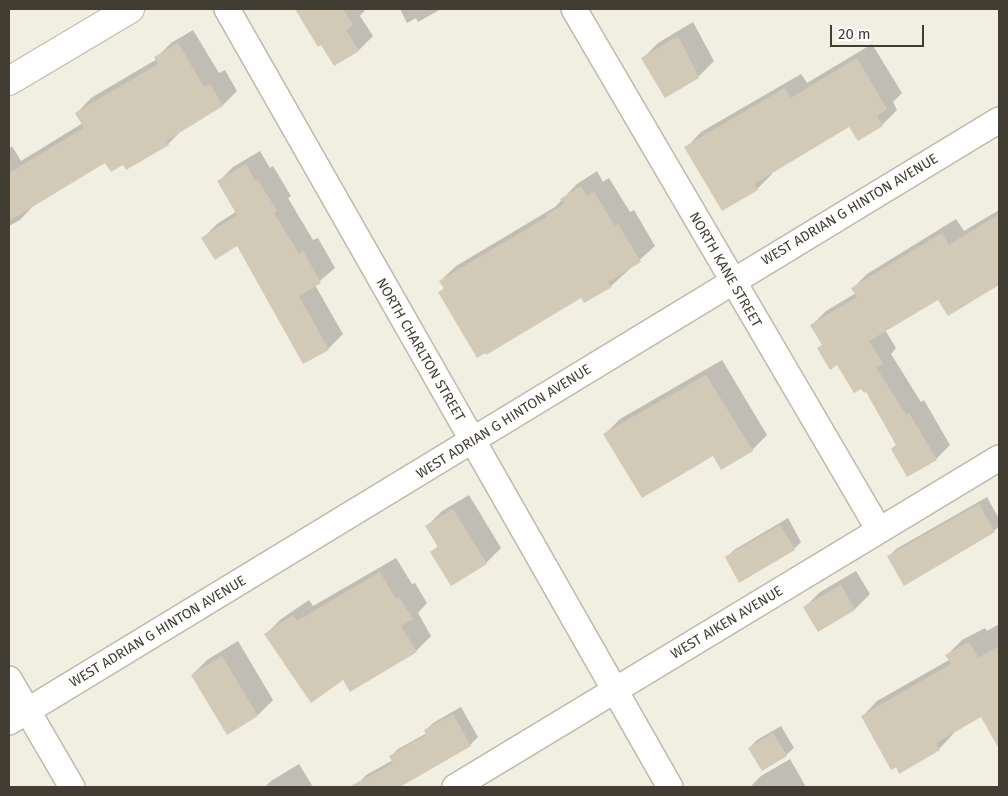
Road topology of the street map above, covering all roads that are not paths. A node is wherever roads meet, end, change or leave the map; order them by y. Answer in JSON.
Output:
{"nodes":[{"id":1,"x":130,"y":9,"type":"edge"},
{"id":2,"x":226,"y":9,"type":"edge"},
{"id":3,"x":574,"y":9,"type":"edge"},
{"id":4,"x":9,"y":81,"type":"edge"},
{"id":5,"x":999,"y":120,"type":"edge"},
{"id":6,"x":732,"y":282,"type":"junction"},
{"id":7,"x":472,"y":442,"type":"junction"},
{"id":8,"x":999,"y":458,"type":"edge"},
{"id":9,"x":879,"y":530,"type":"junction"},
{"id":10,"x":9,"y":679,"type":"edge"},
{"id":11,"x":614,"y":691,"type":"junction"},
{"id":12,"x":18,"y":716,"type":"edge"},
{"id":13,"x":72,"y":787,"type":"edge"},
{"id":14,"x":454,"y":787,"type":"edge"},
{"id":15,"x":670,"y":787,"type":"edge"}],
"edges":[{"from":1,"to":4,"type":"street"},
{"from":2,"to":7,"type":"street","name":"NORTH CHARLTON STREET"},
{"from":3,"to":6,"type":"street","name":"NORTH KANE STREET"},
{"from":5,"to":6,"type":"street","name":"WEST ADRIAN G HINTON AVENUE"},
{"from":6,"to":7,"type":"street","name":"WEST ADRIAN G HINTON AVENUE"},
{"from":6,"to":9,"type":"street","name":"NORTH KANE STREET"},
{"from":7,"to":11,"type":"street","name":"NORTH CHARLTON STREET"},
{"from":7,"to":12,"type":"street","name":"WEST ADRIAN G HINTON AVENUE"},
{"from":8,"to":9,"type":"street","name":"WEST AIKEN AVENUE"},
{"from":9,"to":11,"type":"street","name":"WEST AIKEN AVENUE"},
{"from":10,"to":12,"type":"street"},
{"from":11,"to":14,"type":"street","name":"WEST AIKEN AVENUE"},
{"from":11,"to":15,"type":"street","name":"NORTH CHARLTON STREET"},
{"from":12,"to":13,"type":"street"}]}
